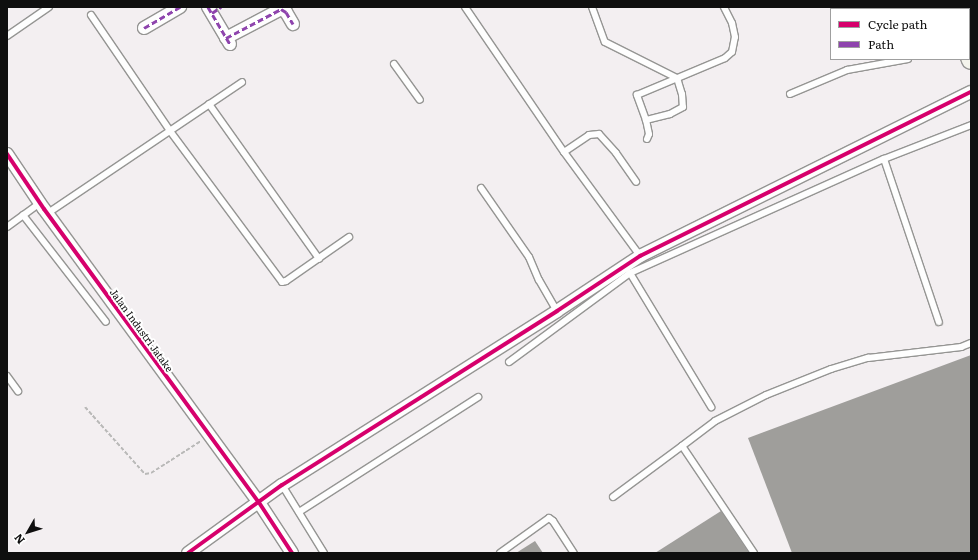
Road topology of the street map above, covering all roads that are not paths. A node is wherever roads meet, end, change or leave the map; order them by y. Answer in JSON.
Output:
{"nodes":[{"id":1,"x":49,"y":7,"type":"edge"},
{"id":2,"x":180,"y":7,"type":"edge"},
{"id":3,"x":465,"y":7,"type":"edge"},
{"id":4,"x":592,"y":7,"type":"edge"},
{"id":5,"x":724,"y":7,"type":"edge"},
{"id":6,"x":214,"y":9,"type":"edge"},
{"id":7,"x":91,"y":15,"type":"dead end"},
{"id":8,"x":293,"y":24,"type":"dead end"},
{"id":9,"x":144,"y":28,"type":"dead end"},
{"id":10,"x":7,"y":36,"type":"edge"},
{"id":11,"x":902,"y":60,"type":"edge"},
{"id":12,"x":394,"y":64,"type":"dead end"},
{"id":13,"x":677,"y":78,"type":"junction"},
{"id":14,"x":242,"y":82,"type":"dead end"},
{"id":15,"x":971,"y":92,"type":"edge"},
{"id":16,"x":790,"y":94,"type":"dead end"},
{"id":17,"x":420,"y":100,"type":"dead end"},
{"id":18,"x":209,"y":104,"type":"junction"},
{"id":19,"x":646,"y":120,"type":"junction"},
{"id":20,"x":971,"y":125,"type":"edge"},
{"id":21,"x":170,"y":131,"type":"junction"},
{"id":22,"x":647,"y":139,"type":"dead end"},
{"id":23,"x":564,"y":152,"type":"junction"},
{"id":24,"x":7,"y":154,"type":"edge"},
{"id":25,"x":884,"y":159,"type":"junction"},
{"id":26,"x":636,"y":182,"type":"dead end"},
{"id":27,"x":481,"y":188,"type":"dead end"},
{"id":28,"x":40,"y":203,"type":"junction"},
{"id":29,"x":48,"y":213,"type":"junction"},
{"id":30,"x":24,"y":215,"type":"junction"},
{"id":31,"x":7,"y":227,"type":"edge"},
{"id":32,"x":349,"y":237,"type":"dead end"},
{"id":33,"x":640,"y":256,"type":"junction"},
{"id":34,"x":319,"y":259,"type":"junction"},
{"id":35,"x":630,"y":273,"type":"junction"},
{"id":36,"x":557,"y":311,"type":"junction"},
{"id":37,"x":106,"y":322,"type":"dead end"},
{"id":38,"x":939,"y":322,"type":"dead end"},
{"id":39,"x":971,"y":343,"type":"edge"},
{"id":40,"x":509,"y":362,"type":"dead end"},
{"id":41,"x":7,"y":376,"type":"edge"},
{"id":42,"x":18,"y":391,"type":"dead end"},
{"id":43,"x":478,"y":397,"type":"dead end"},
{"id":44,"x":711,"y":407,"type":"dead end"},
{"id":45,"x":682,"y":446,"type":"junction"},
{"id":46,"x":282,"y":485,"type":"junction"},
{"id":47,"x":613,"y":497,"type":"dead end"},
{"id":48,"x":258,"y":501,"type":"junction"},
{"id":49,"x":299,"y":512,"type":"junction"},
{"id":50,"x":188,"y":553,"type":"edge"},
{"id":51,"x":292,"y":553,"type":"edge"},
{"id":52,"x":324,"y":553,"type":"edge"},
{"id":53,"x":500,"y":553,"type":"edge"},
{"id":54,"x":574,"y":553,"type":"edge"},
{"id":55,"x":754,"y":553,"type":"edge"}],
"edges":[{"from":1,"to":10,"type":"lane"},
{"from":2,"to":9,"type":"street"},
{"from":3,"to":23,"type":"lane"},
{"from":4,"to":13,"type":"lane"},
{"from":5,"to":13,"type":"lane"},
{"from":6,"to":8,"type":"street"},
{"from":7,"to":21,"type":"lane"},
{"from":11,"to":16,"type":"lane"},
{"from":12,"to":17,"type":"lane"},
{"from":13,"to":19,"type":"lane"},
{"from":13,"to":19,"type":"lane"},
{"from":14,"to":18,"type":"lane"},
{"from":15,"to":33,"type":"street"},
{"from":18,"to":21,"type":"lane"},
{"from":18,"to":34,"type":"lane"},
{"from":19,"to":22,"type":"lane"},
{"from":20,"to":25,"type":"lane"},
{"from":21,"to":29,"type":"lane"},
{"from":21,"to":34,"type":"lane"},
{"from":23,"to":26,"type":"lane"},
{"from":23,"to":33,"type":"lane"},
{"from":24,"to":28,"type":"street","name":"Jalan Industri Jatake"},
{"from":25,"to":35,"type":"lane"},
{"from":25,"to":38,"type":"lane"},
{"from":27,"to":36,"type":"lane"},
{"from":28,"to":29,"type":"street","name":"Jalan Industri Jatake"},
{"from":28,"to":30,"type":"lane"},
{"from":29,"to":48,"type":"street","name":"Jalan Industri Jatake"},
{"from":30,"to":31,"type":"lane"},
{"from":30,"to":37,"type":"lane"},
{"from":32,"to":34,"type":"lane"},
{"from":33,"to":36,"type":"street"},
{"from":35,"to":40,"type":"lane"},
{"from":35,"to":44,"type":"lane"},
{"from":36,"to":46,"type":"street"},
{"from":39,"to":45,"type":"lane"},
{"from":41,"to":42,"type":"lane"},
{"from":43,"to":49,"type":"lane"},
{"from":45,"to":47,"type":"lane"},
{"from":45,"to":55,"type":"lane"},
{"from":46,"to":48,"type":"street"},
{"from":46,"to":49,"type":"lane"},
{"from":48,"to":50,"type":"street"},
{"from":48,"to":51,"type":"street","name":"Jalan Industri Jatake"},
{"from":49,"to":52,"type":"lane"},
{"from":53,"to":54,"type":"lane"}]}
